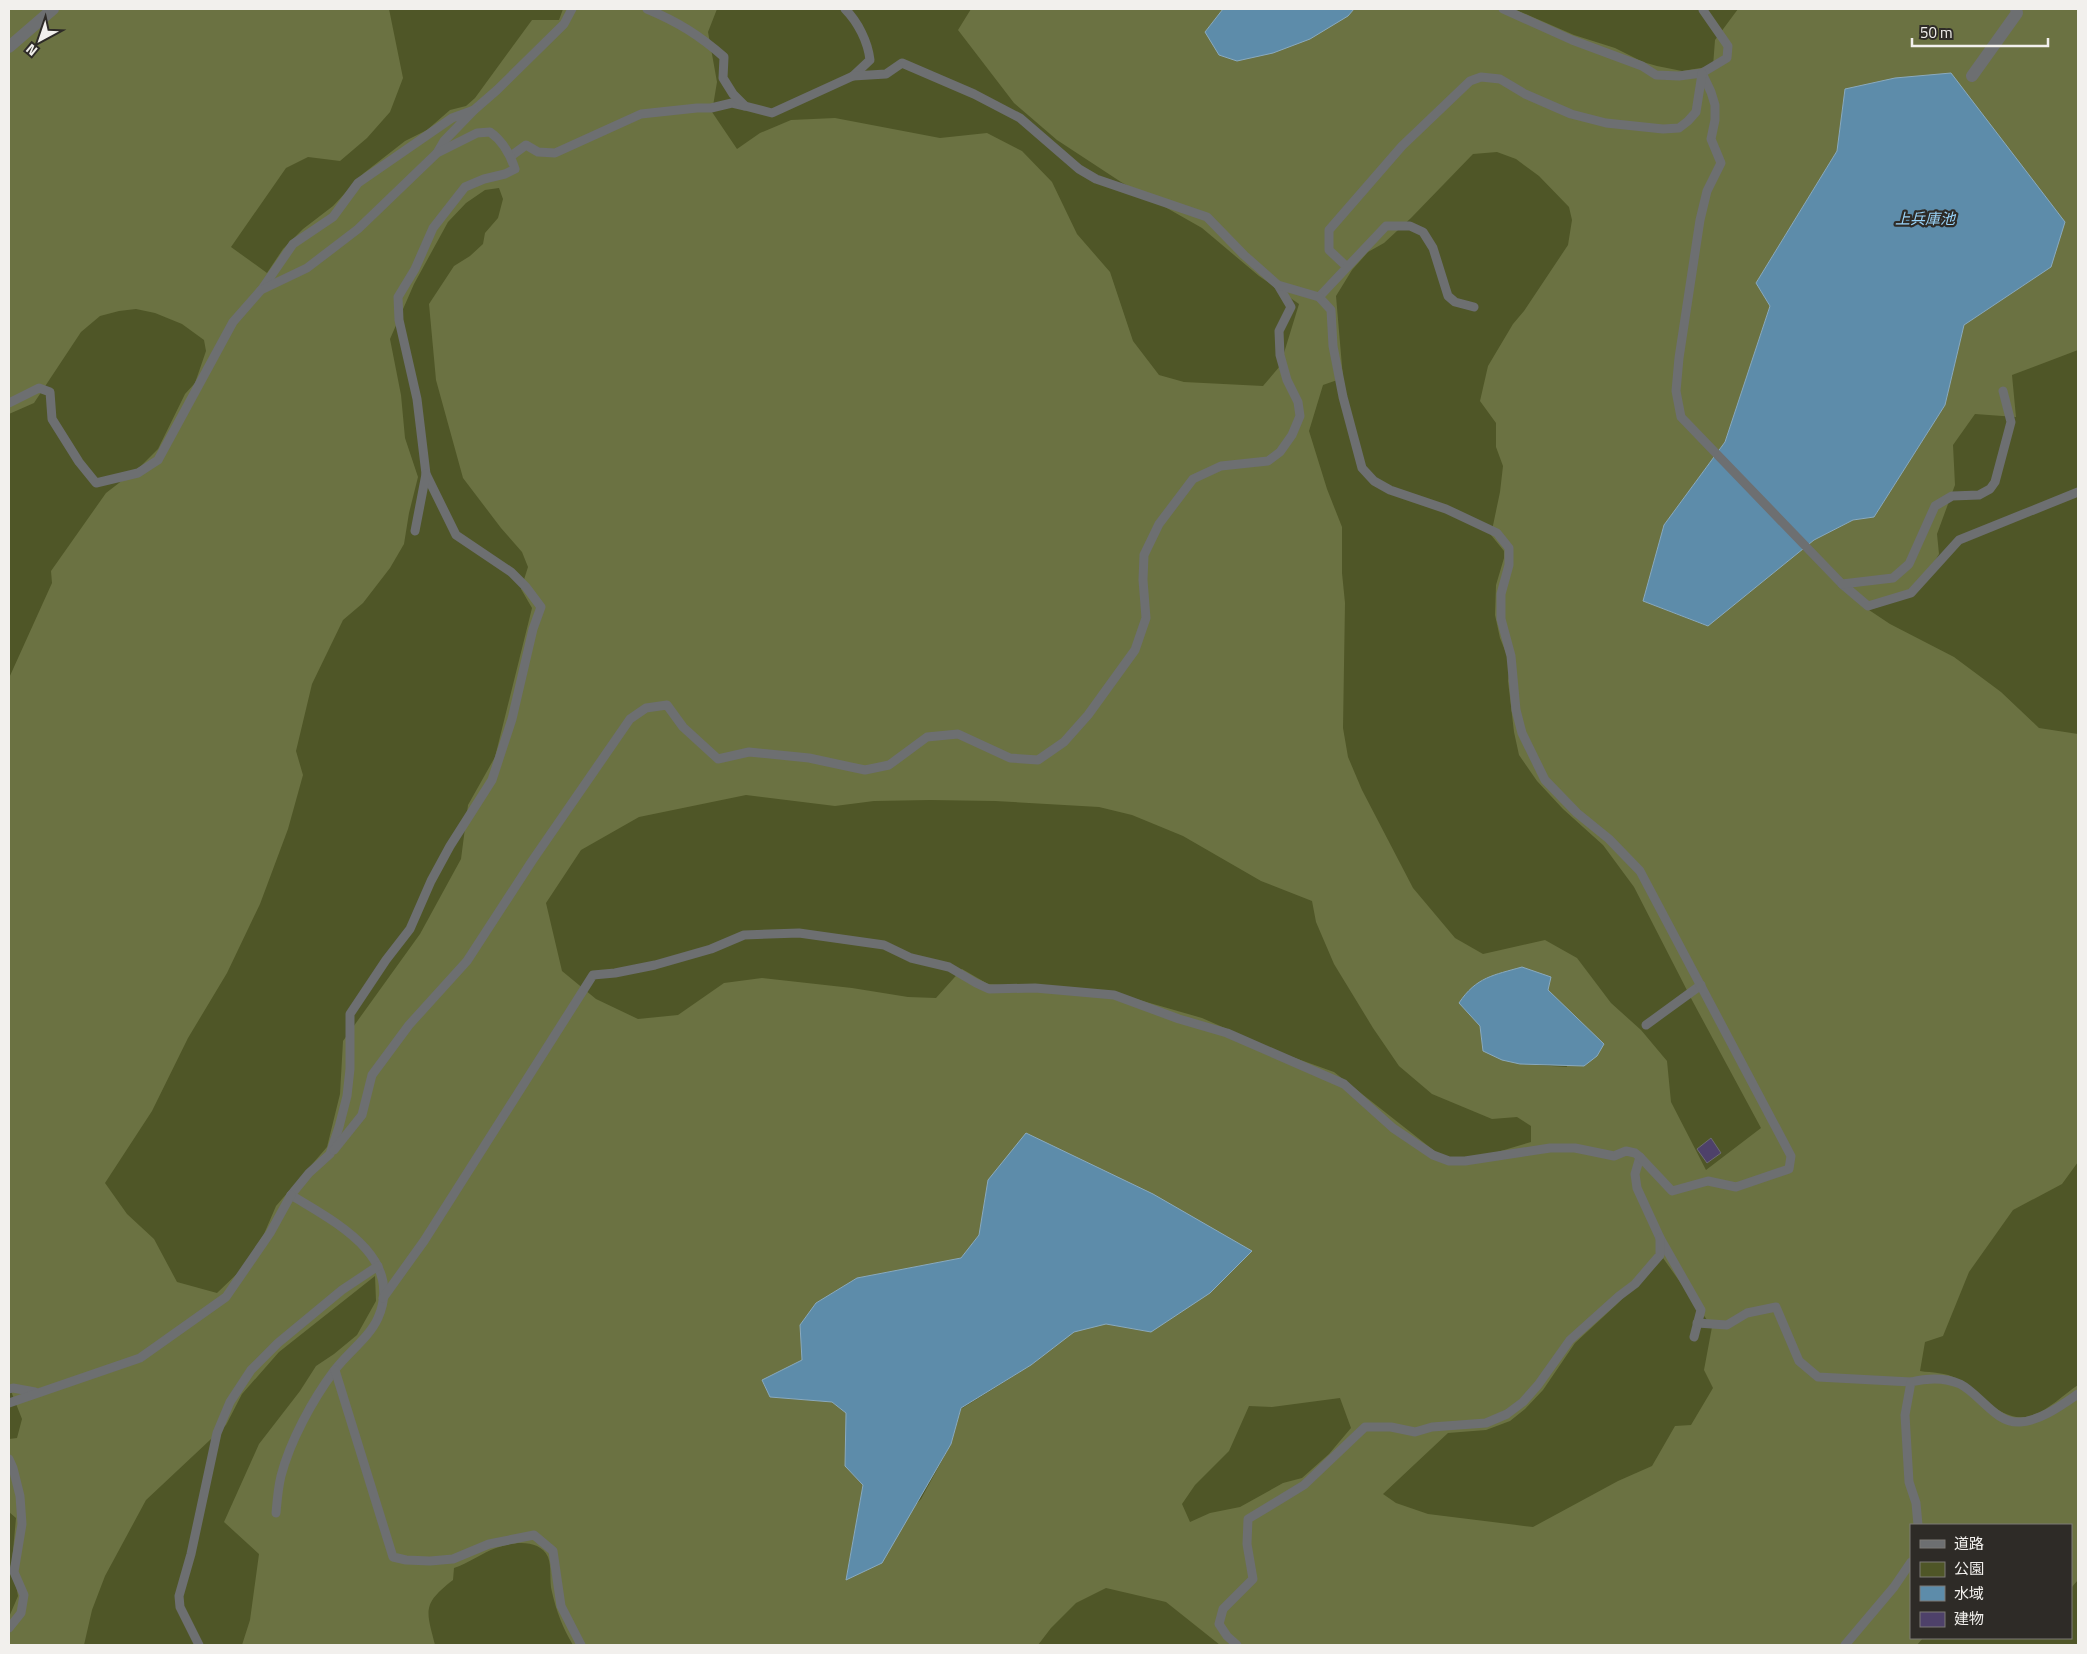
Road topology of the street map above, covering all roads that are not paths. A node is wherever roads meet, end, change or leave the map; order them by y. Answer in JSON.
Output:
{"nodes":[{"id":1,"x":53,"y":9,"type":"edge"},
{"id":2,"x":572,"y":9,"type":"edge"},
{"id":3,"x":647,"y":9,"type":"edge"},
{"id":4,"x":844,"y":9,"type":"edge"},
{"id":5,"x":1503,"y":9,"type":"edge"},
{"id":6,"x":2016,"y":9,"type":"edge"},
{"id":7,"x":1703,"y":10,"type":"dead end"},
{"id":8,"x":9,"y":47,"type":"edge"},
{"id":9,"x":1702,"y":73,"type":"junction"},
{"id":10,"x":853,"y":76,"type":"junction"},
{"id":11,"x":1972,"y":76,"type":"dead end"},
{"id":12,"x":745,"y":106,"type":"junction"},
{"id":13,"x":474,"y":110,"type":"junction"},
{"id":14,"x":437,"y":154,"type":"junction"},
{"id":15,"x":511,"y":156,"type":"junction"},
{"id":16,"x":1346,"y":266,"type":"junction"},
{"id":17,"x":1278,"y":285,"type":"junction"},
{"id":18,"x":262,"y":290,"type":"junction"},
{"id":19,"x":1319,"y":297,"type":"junction"},
{"id":20,"x":1474,"y":307,"type":"dead end"},
{"id":21,"x":2003,"y":391,"type":"dead end"},
{"id":22,"x":9,"y":403,"type":"edge"},
{"id":23,"x":426,"y":474,"type":"junction"},
{"id":24,"x":2078,"y":492,"type":"edge"},
{"id":25,"x":415,"y":531,"type":"dead end"},
{"id":26,"x":1842,"y":584,"type":"junction"},
{"id":27,"x":1702,"y":985,"type":"junction"},
{"id":28,"x":1646,"y":1025,"type":"dead end"},
{"id":29,"x":330,"y":1154,"type":"junction"},
{"id":30,"x":1640,"y":1157,"type":"junction"},
{"id":31,"x":291,"y":1195,"type":"junction"},
{"id":32,"x":1660,"y":1238,"type":"junction"},
{"id":33,"x":378,"y":1266,"type":"junction"},
{"id":34,"x":383,"y":1298,"type":"junction"},
{"id":35,"x":1697,"y":1323,"type":"junction"},
{"id":36,"x":1694,"y":1337,"type":"dead end"},
{"id":37,"x":335,"y":1370,"type":"junction"},
{"id":38,"x":1911,"y":1382,"type":"junction"},
{"id":39,"x":9,"y":1389,"type":"edge"},
{"id":40,"x":37,"y":1393,"type":"junction"},
{"id":41,"x":2078,"y":1394,"type":"edge"},
{"id":42,"x":9,"y":1403,"type":"edge"},
{"id":43,"x":9,"y":1459,"type":"edge"},
{"id":44,"x":276,"y":1514,"type":"dead end"},
{"id":45,"x":1918,"y":1524,"type":"edge"},
{"id":46,"x":1910,"y":1563,"type":"edge"},
{"id":47,"x":9,"y":1628,"type":"edge"},
{"id":48,"x":199,"y":1645,"type":"edge"},
{"id":49,"x":581,"y":1645,"type":"edge"},
{"id":50,"x":1237,"y":1645,"type":"edge"},
{"id":51,"x":1845,"y":1645,"type":"edge"}],
"edges":[{"from":1,"to":8,"type":"street"},
{"from":2,"to":13,"type":"lane"},
{"from":3,"to":12,"type":"lane"},
{"from":4,"to":10,"type":"lane"},
{"from":5,"to":9,"type":"lane"},
{"from":6,"to":11,"type":"street"},
{"from":7,"to":9,"type":"lane"},
{"from":9,"to":16,"type":"lane"},
{"from":9,"to":26,"type":"lane"},
{"from":10,"to":12,"type":"lane"},
{"from":10,"to":17,"type":"lane"},
{"from":12,"to":15,"type":"lane"},
{"from":13,"to":14,"type":"lane"},
{"from":13,"to":18,"type":"lane"},
{"from":14,"to":15,"type":"lane"},
{"from":14,"to":18,"type":"lane"},
{"from":15,"to":23,"type":"lane"},
{"from":16,"to":19,"type":"lane"},
{"from":16,"to":20,"type":"lane"},
{"from":17,"to":19,"type":"lane"},
{"from":17,"to":29,"type":"lane"},
{"from":18,"to":22,"type":"lane"},
{"from":19,"to":27,"type":"lane"},
{"from":21,"to":26,"type":"lane"},
{"from":23,"to":25,"type":"lane"},
{"from":23,"to":29,"type":"lane"},
{"from":24,"to":26,"type":"lane"},
{"from":27,"to":28,"type":"lane"},
{"from":27,"to":30,"type":"lane"},
{"from":29,"to":31,"type":"lane"},
{"from":30,"to":32,"type":"lane"},
{"from":30,"to":34,"type":"lane"},
{"from":31,"to":33,"type":"lane"},
{"from":31,"to":40,"type":"lane"},
{"from":32,"to":35,"type":"lane"},
{"from":32,"to":50,"type":"lane"},
{"from":33,"to":34,"type":"lane"},
{"from":33,"to":48,"type":"lane"},
{"from":34,"to":37,"type":"lane"},
{"from":35,"to":36,"type":"lane"},
{"from":35,"to":38,"type":"lane"},
{"from":37,"to":44,"type":"lane"},
{"from":37,"to":49,"type":"lane"},
{"from":38,"to":41,"type":"lane"},
{"from":38,"to":45,"type":"lane"},
{"from":39,"to":40,"type":"lane"},
{"from":40,"to":42,"type":"lane"},
{"from":43,"to":47,"type":"lane"},
{"from":46,"to":51,"type":"lane"}]}
